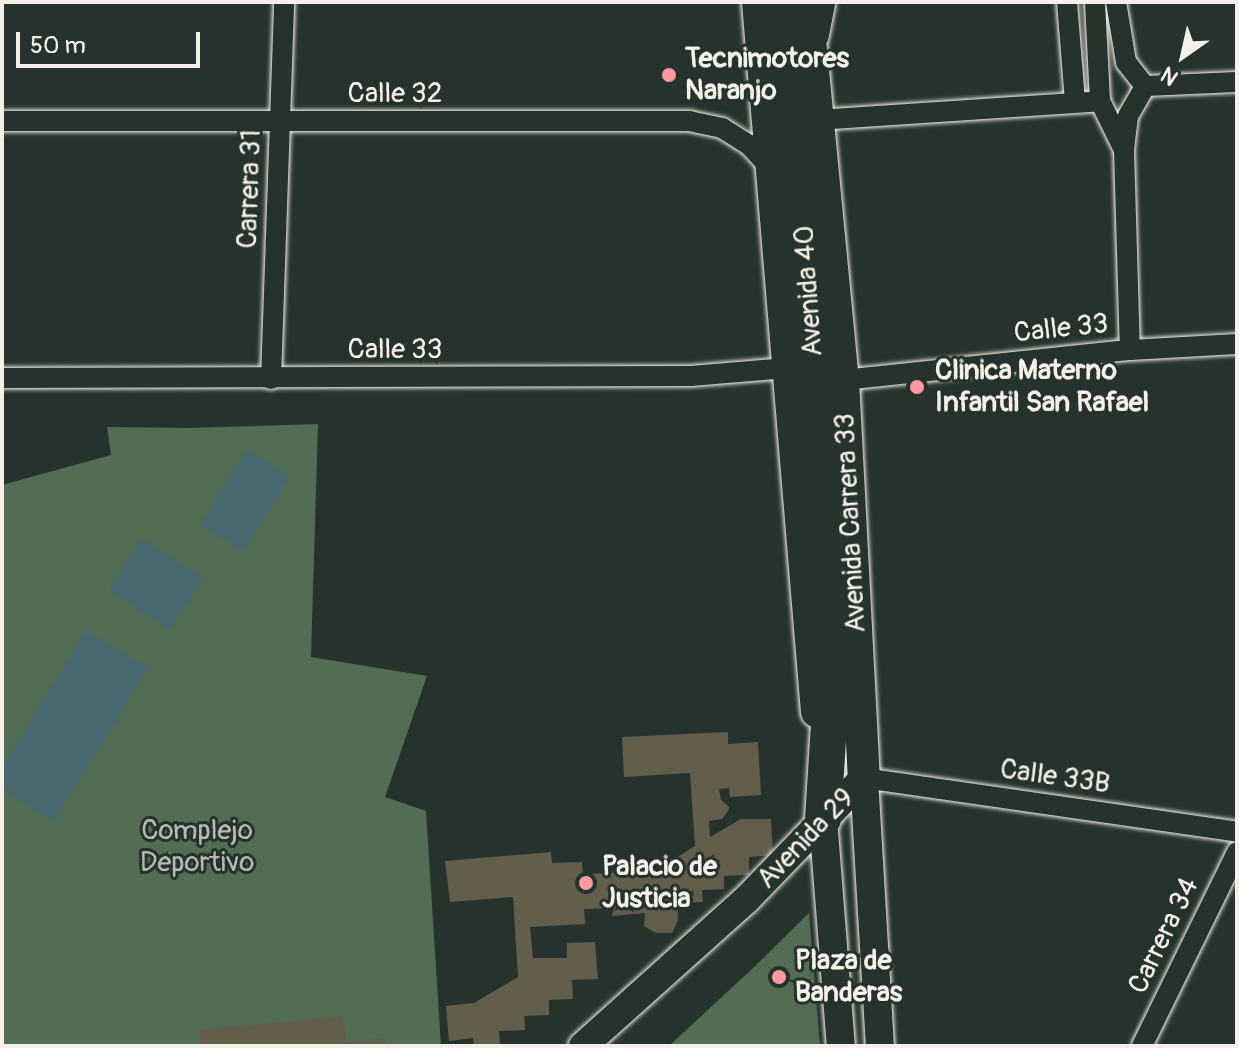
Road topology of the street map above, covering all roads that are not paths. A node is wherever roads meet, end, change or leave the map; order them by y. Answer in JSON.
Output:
{"nodes":[{"id":1,"x":284,"y":2,"type":"edge"},
{"id":2,"x":758,"y":2,"type":"edge"},
{"id":3,"x":790,"y":2,"type":"edge"},
{"id":4,"x":1067,"y":2,"type":"edge"},
{"id":5,"x":1095,"y":2,"type":"edge"},
{"id":6,"x":1116,"y":2,"type":"edge"},
{"id":7,"x":811,"y":13,"type":"edge"},
{"id":8,"x":1237,"y":82,"type":"edge"},
{"id":9,"x":1145,"y":86,"type":"junction"},
{"id":10,"x":1100,"y":101,"type":"junction"},
{"id":11,"x":1075,"y":102,"type":"junction"},
{"id":12,"x":817,"y":120,"type":"junction"},
{"id":13,"x":2,"y":121,"type":"edge"},
{"id":14,"x":280,"y":122,"type":"junction"},
{"id":15,"x":1124,"y":150,"type":"junction"},
{"id":16,"x":772,"y":170,"type":"junction"},
{"id":17,"x":1237,"y":344,"type":"edge"},
{"id":18,"x":1130,"y":350,"type":"junction"},
{"id":19,"x":787,"y":368,"type":"junction"},
{"id":20,"x":2,"y":378,"type":"edge"},
{"id":21,"x":271,"y":379,"type":"junction"},
{"id":22,"x":843,"y":380,"type":"junction"},
{"id":23,"x":829,"y":579,"type":"joint"},
{"id":24,"x":864,"y":778,"type":"junction"},
{"id":25,"x":823,"y":819,"type":"junction"},
{"id":26,"x":1237,"y":832,"type":"edge"},
{"id":27,"x":1237,"y":852,"type":"edge"},
{"id":28,"x":583,"y":1046,"type":"edge"},
{"id":29,"x":841,"y":1046,"type":"edge"},
{"id":30,"x":880,"y":1046,"type":"edge"},
{"id":31,"x":1142,"y":1046,"type":"edge"}],
"edges":[{"from":1,"to":14,"type":"street","name":"Carrera 31"},
{"from":2,"to":16,"type":"main road","name":"Avenida Carrera 33"},
{"from":3,"to":23,"type":"highway","name":"Avenida 40"},
{"from":4,"to":11,"type":"street"},
{"from":5,"to":10,"type":"street"},
{"from":6,"to":9,"type":"street"},
{"from":7,"to":12,"type":"main road","name":"Avenida Carrera 33"},
{"from":8,"to":9,"type":"street"},
{"from":9,"to":15,"type":"street"},
{"from":10,"to":11,"type":"street"},
{"from":10,"to":15,"type":"street"},
{"from":11,"to":12,"type":"street"},
{"from":12,"to":22,"type":"main road","name":"Avenida Carrera 33"},
{"from":13,"to":14,"type":"street","name":"Calle 32"},
{"from":14,"to":16,"type":"street","name":"Calle 32"},
{"from":14,"to":21,"type":"street","name":"Carrera 31"},
{"from":15,"to":18,"type":"street"},
{"from":16,"to":19,"type":"main road","name":"Avenida Carrera 33"},
{"from":17,"to":18,"type":"street","name":"Calle 33"},
{"from":18,"to":22,"type":"street","name":"Calle 33"},
{"from":19,"to":21,"type":"street","name":"Calle 33"},
{"from":19,"to":25,"type":"main road","name":"Avenida Carrera 33"},
{"from":20,"to":21,"type":"street","name":"Calle 33"},
{"from":22,"to":24,"type":"main road","name":"Avenida Carrera 33"},
{"from":23,"to":25,"type":"highway","name":"Avenida Carrera 33"},
{"from":24,"to":25,"type":"main road","name":"Avenida 29"},
{"from":24,"to":26,"type":"street","name":"Calle 33B"},
{"from":24,"to":30,"type":"main road","name":"Avenida Carrera 33"},
{"from":25,"to":28,"type":"main road","name":"Avenida 29"},
{"from":25,"to":29,"type":"main road","name":"Avenida Carrera 33"},
{"from":27,"to":31,"type":"street","name":"Carrera 34"}]}
